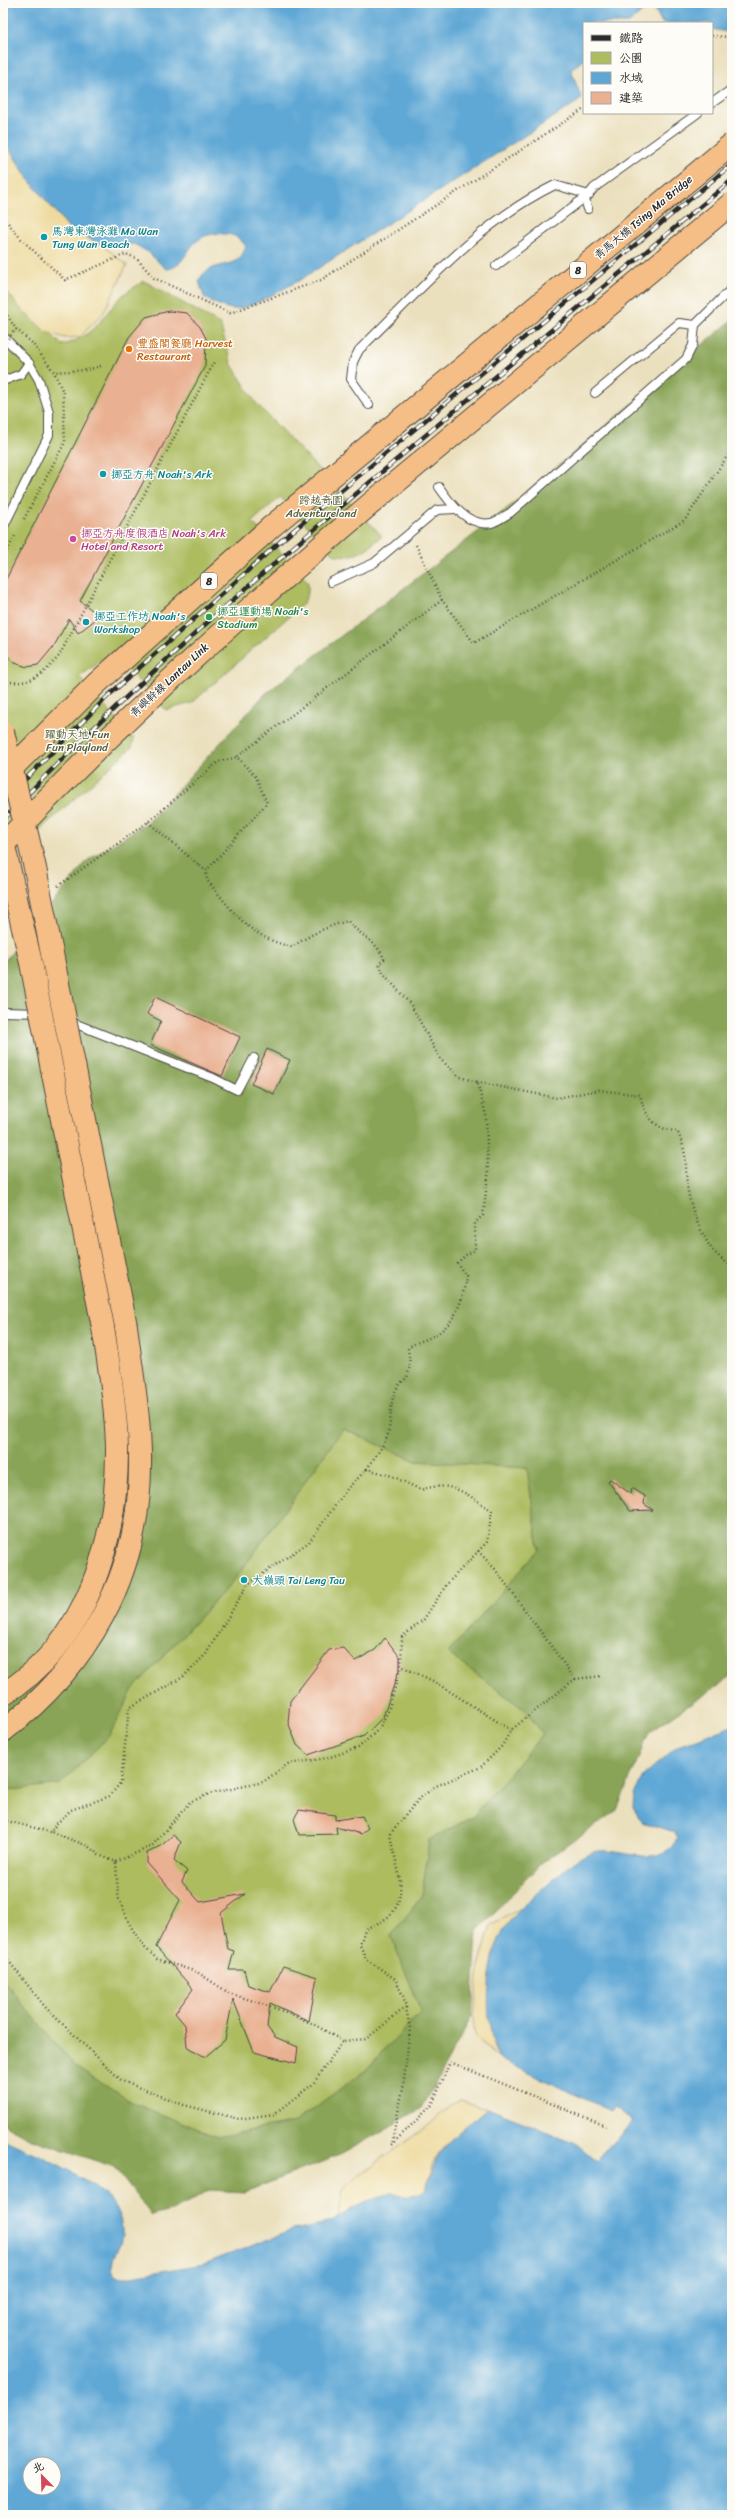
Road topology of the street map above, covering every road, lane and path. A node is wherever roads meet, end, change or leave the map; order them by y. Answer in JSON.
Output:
{"nodes":[{"id":1,"x":713,"y":36,"type":"edge"},
{"id":2,"x":732,"y":37,"type":"edge"},
{"id":3,"x":732,"y":89,"type":"edge"},
{"id":4,"x":713,"y":102,"type":"edge"},
{"id":5,"x":583,"y":109,"type":"edge"},
{"id":6,"x":697,"y":114,"type":"edge"},
{"id":7,"x":732,"y":144,"type":"edge"},
{"id":8,"x":589,"y":195,"type":"junction"},
{"id":9,"x":732,"y":203,"type":"edge"},
{"id":10,"x":588,"y":209,"type":"dead end"},
{"id":11,"x":3,"y":217,"type":"edge"},
{"id":12,"x":496,"y":266,"type":"dead end"},
{"id":13,"x":732,"y":288,"type":"edge"},
{"id":14,"x":3,"y":309,"type":"edge"},
{"id":15,"x":695,"y":324,"type":"junction"},
{"id":16,"x":16,"y":329,"type":"junction"},
{"id":17,"x":3,"y":336,"type":"edge"},
{"id":18,"x":3,"y":346,"type":"edge"},
{"id":19,"x":214,"y":362,"type":"dead end"},
{"id":20,"x":28,"y":363,"type":"junction"},
{"id":21,"x":101,"y":366,"type":"dead end"},
{"id":22,"x":3,"y":381,"type":"edge"},
{"id":23,"x":595,"y":393,"type":"dead end"},
{"id":24,"x":369,"y":405,"type":"dead end"},
{"id":25,"x":732,"y":449,"type":"edge"},
{"id":26,"x":438,"y":488,"type":"dead end"},
{"id":27,"x":455,"y":509,"type":"junction"},
{"id":28,"x":3,"y":528,"type":"edge"},
{"id":29,"x":410,"y":532,"type":"junction"},
{"id":30,"x":331,"y":582,"type":"dead end"},
{"id":31,"x":442,"y":600,"type":"junction"},
{"id":32,"x":3,"y":682,"type":"edge"},
{"id":33,"x":3,"y":732,"type":"edge"},
{"id":34,"x":237,"y":757,"type":"junction"},
{"id":35,"x":3,"y":777,"type":"edge"},
{"id":36,"x":148,"y":822,"type":"junction"},
{"id":37,"x":3,"y":844,"type":"edge"},
{"id":38,"x":206,"y":871,"type":"junction"},
{"id":39,"x":52,"y":888,"type":"dead end"},
{"id":40,"x":3,"y":1012,"type":"edge"},
{"id":41,"x":254,"y":1058,"type":"dead end"},
{"id":42,"x":476,"y":1082,"type":"junction"},
{"id":43,"x":732,"y":1268,"type":"edge"},
{"id":44,"x":367,"y":1469,"type":"junction"},
{"id":45,"x":478,"y":1551,"type":"junction"},
{"id":46,"x":401,"y":1666,"type":"junction"},
{"id":47,"x":602,"y":1676,"type":"dead end"},
{"id":48,"x":575,"y":1679,"type":"junction"},
{"id":49,"x":9,"y":1690,"type":"edge"},
{"id":50,"x":511,"y":1730,"type":"junction"},
{"id":51,"x":3,"y":1731,"type":"edge"},
{"id":52,"x":3,"y":1820,"type":"edge"},
{"id":53,"x":51,"y":1832,"type":"junction"},
{"id":54,"x":116,"y":1862,"type":"junction"},
{"id":55,"x":3,"y":1954,"type":"edge"},
{"id":56,"x":406,"y":2006,"type":"junction"},
{"id":57,"x":343,"y":2041,"type":"junction"},
{"id":58,"x":606,"y":2126,"type":"dead end"}],
"edges":[{"from":1,"to":2,"type":"path"},
{"from":3,"to":4,"type":"lane"},
{"from":5,"to":11,"type":"path"},
{"from":6,"to":8,"type":"lane"},
{"from":7,"to":35,"type":"highway","name":"青馬大橋 Tsing Ma Bridge","number":"8","bridge":true},
{"from":8,"to":10,"type":"lane"},
{"from":8,"to":12,"type":"lane"},
{"from":8,"to":24,"type":"lane"},
{"from":9,"to":37,"type":"highway","name":"青嶼幹線 Lantau Link","bridge":true},
{"from":13,"to":15,"type":"lane"},
{"from":14,"to":16,"type":"path"},
{"from":15,"to":23,"type":"lane"},
{"from":15,"to":27,"type":"lane"},
{"from":16,"to":18,"type":"path","bridge":true},
{"from":16,"to":21,"type":"path"},
{"from":17,"to":20,"type":"lane"},
{"from":19,"to":32,"type":"path"},
{"from":20,"to":22,"type":"lane"},
{"from":20,"to":28,"type":"lane"},
{"from":25,"to":31,"type":"path"},
{"from":26,"to":27,"type":"lane"},
{"from":27,"to":29,"type":"lane"},
{"from":29,"to":30,"type":"lane"},
{"from":29,"to":31,"type":"path"},
{"from":31,"to":34,"type":"path"},
{"from":33,"to":51,"type":"highway","bridge":true},
{"from":34,"to":36,"type":"path"},
{"from":34,"to":38,"type":"path"},
{"from":36,"to":38,"type":"path"},
{"from":36,"to":39,"type":"path"},
{"from":37,"to":49,"type":"highway","bridge":true},
{"from":38,"to":42,"type":"path"},
{"from":40,"to":41,"type":"lane"},
{"from":42,"to":43,"type":"path"},
{"from":42,"to":44,"type":"path"},
{"from":44,"to":45,"type":"path"},
{"from":44,"to":53,"type":"path"},
{"from":45,"to":46,"type":"path"},
{"from":45,"to":48,"type":"path"},
{"from":46,"to":50,"type":"path"},
{"from":46,"to":54,"type":"path"},
{"from":47,"to":48,"type":"path"},
{"from":48,"to":50,"type":"path"},
{"from":50,"to":56,"type":"path"},
{"from":52,"to":53,"type":"path"},
{"from":53,"to":54,"type":"path"},
{"from":54,"to":57,"type":"path"},
{"from":55,"to":57,"type":"path"},
{"from":56,"to":57,"type":"path"},
{"from":56,"to":58,"type":"path"}]}
